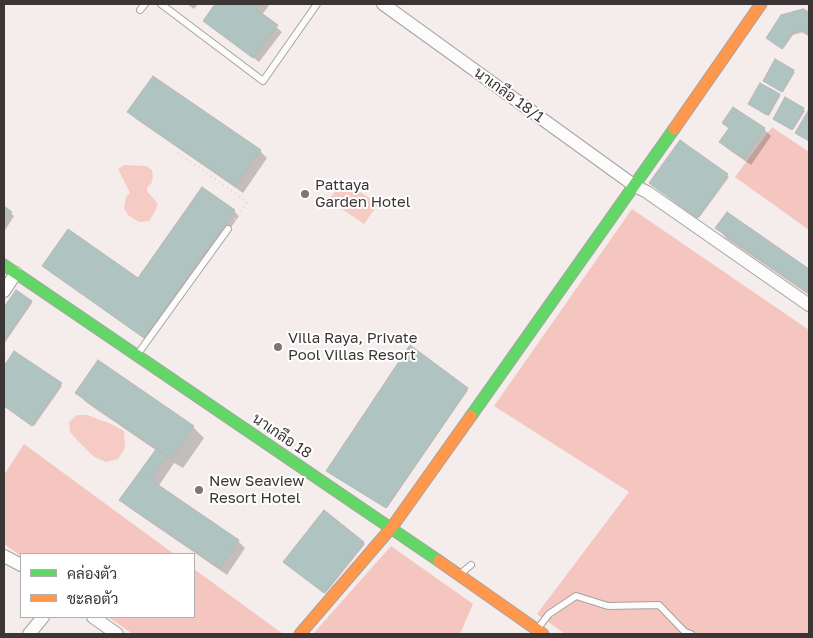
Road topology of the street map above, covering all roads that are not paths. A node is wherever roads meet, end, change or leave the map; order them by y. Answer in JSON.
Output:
{"nodes":[{"id":1,"x":145,"y":4,"type":"edge"},
{"id":2,"x":161,"y":4,"type":"edge"},
{"id":3,"x":318,"y":4,"type":"edge"},
{"id":4,"x":383,"y":4,"type":"edge"},
{"id":5,"x":761,"y":4,"type":"edge"},
{"id":6,"x":140,"y":10,"type":"dead end"},
{"id":7,"x":635,"y":186,"type":"junction"},
{"id":8,"x":228,"y":229,"type":"road end"},
{"id":9,"x":4,"y":264,"type":"edge"},
{"id":10,"x":16,"y":273,"type":"junction"},
{"id":11,"x":4,"y":291,"type":"edge"},
{"id":12,"x":809,"y":305,"type":"edge"},
{"id":13,"x":136,"y":356,"type":"junction"},
{"id":14,"x":392,"y":527,"type":"junction"},
{"id":15,"x":4,"y":556,"type":"edge"},
{"id":16,"x":20,"y":564,"type":"edge"},
{"id":17,"x":471,"y":565,"type":"dead end"},
{"id":18,"x":459,"y":575,"type":"junction"},
{"id":19,"x":42,"y":618,"type":"edge"},
{"id":20,"x":94,"y":618,"type":"edge"},
{"id":21,"x":540,"y":632,"type":"edge"},
{"id":22,"x":29,"y":634,"type":"edge"},
{"id":23,"x":117,"y":634,"type":"edge"},
{"id":24,"x":300,"y":634,"type":"edge"},
{"id":25,"x":691,"y":634,"type":"edge"}],
"edges":[{"from":1,"to":6,"type":"lane"},
{"from":2,"to":3,"type":"lane"},
{"from":4,"to":7,"type":"street","name":"นาเกลือ 18/1"},
{"from":5,"to":7,"type":"street"},
{"from":7,"to":12,"type":"street","name":"นาเกลือ 18/1"},
{"from":7,"to":14,"type":"street"},
{"from":8,"to":13,"type":"lane"},
{"from":9,"to":10,"type":"street","name":"นาเกลือ 18"},
{"from":10,"to":11,"type":"street"},
{"from":10,"to":13,"type":"street","name":"นาเกลือ 18"},
{"from":13,"to":14,"type":"street","name":"นาเกลือ 18"},
{"from":14,"to":18,"type":"street","name":"นาเกลือ 18"},
{"from":14,"to":24,"type":"street"},
{"from":15,"to":16,"type":"street"},
{"from":17,"to":18,"type":"lane"},
{"from":18,"to":21,"type":"street","name":"นาเกลือ 18"},
{"from":19,"to":22,"type":"street"},
{"from":20,"to":23,"type":"street"},
{"from":21,"to":25,"type":"lane"}]}
